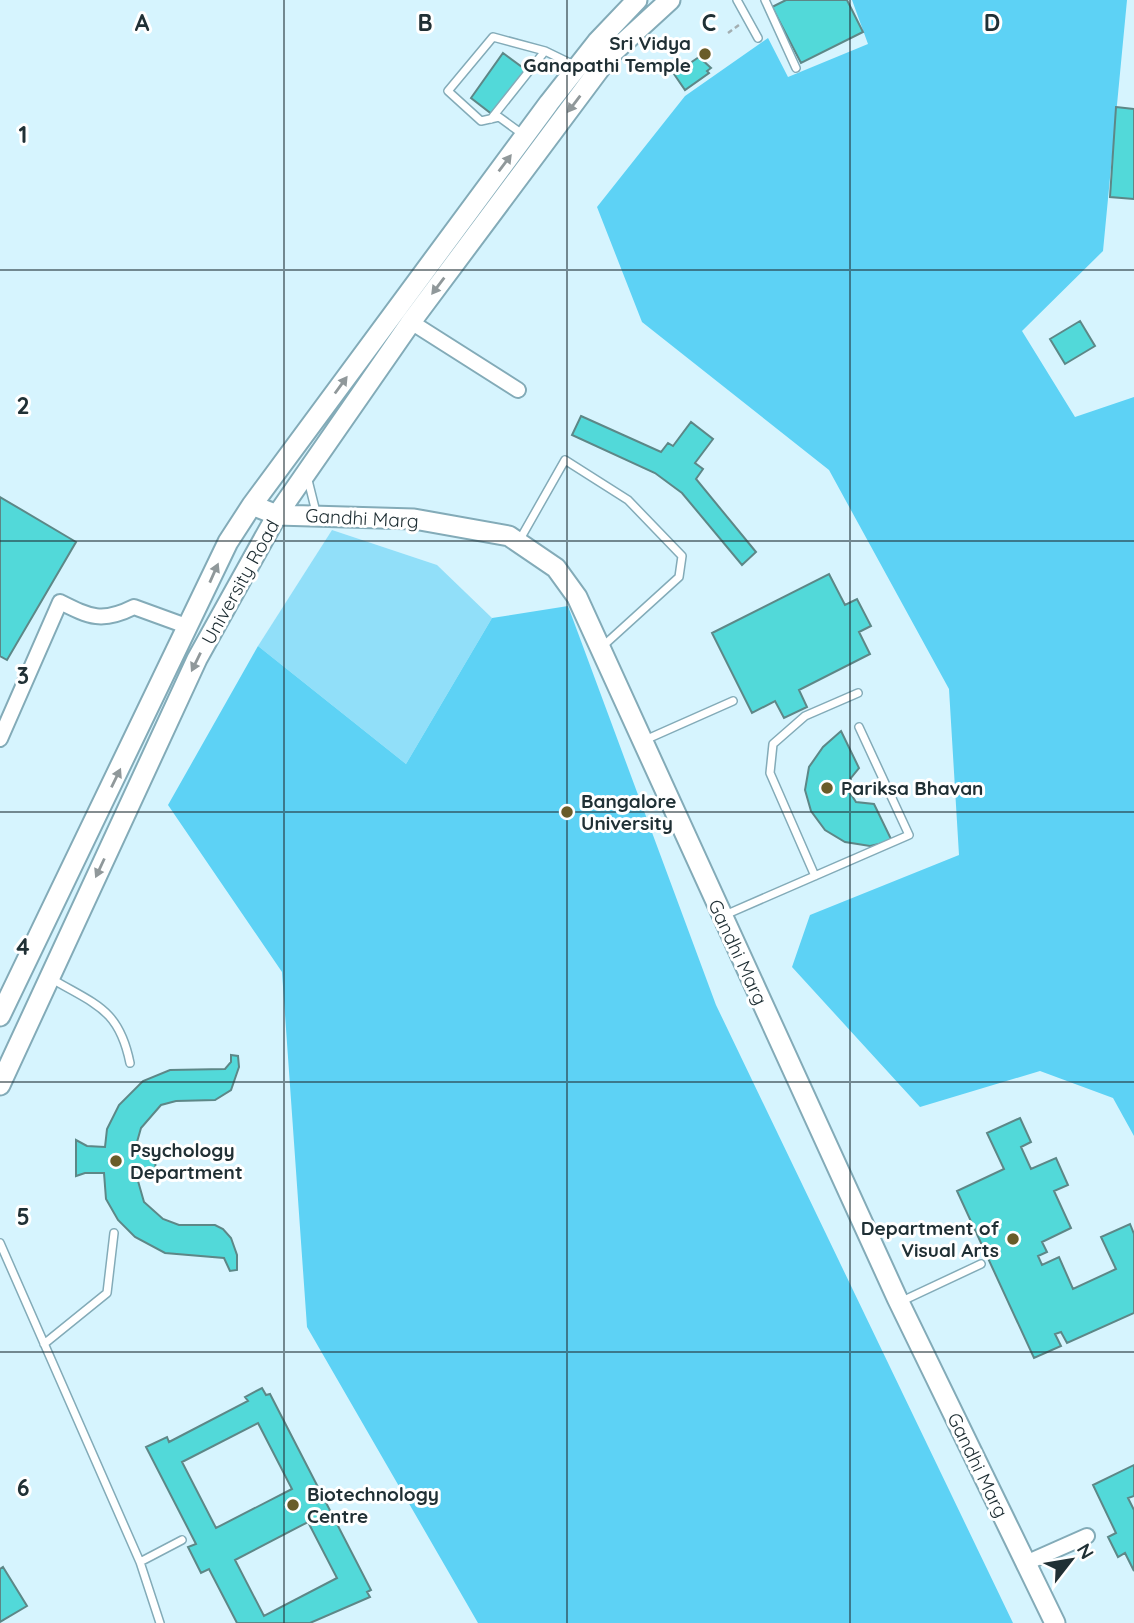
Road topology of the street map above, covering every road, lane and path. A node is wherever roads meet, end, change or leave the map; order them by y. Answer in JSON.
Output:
{"nodes":[{"id":1,"x":637,"y":0,"type":"edge"},
{"id":2,"x":670,"y":0,"type":"edge"},
{"id":3,"x":737,"y":0,"type":"edge"},
{"id":4,"x":765,"y":0,"type":"edge"},
{"id":5,"x":747,"y":18,"type":"junction"},
{"id":6,"x":729,"y":33,"type":"dead end"},
{"id":7,"x":758,"y":38,"type":"dead end"},
{"id":8,"x":545,"y":51,"type":"junction"},
{"id":9,"x":577,"y":66,"type":"junction"},
{"id":10,"x":796,"y":68,"type":"dead end"},
{"id":11,"x":490,"y":119,"type":"junction"},
{"id":12,"x":525,"y":136,"type":"junction"},
{"id":13,"x":497,"y":190,"type":"junction"},
{"id":14,"x":411,"y":322,"type":"junction"},
{"id":15,"x":518,"y":390,"type":"dead end"},
{"id":16,"x":306,"y":472,"type":"junction"},
{"id":17,"x":252,"y":505,"type":"junction"},
{"id":18,"x":277,"y":515,"type":"junction"},
{"id":19,"x":317,"y":516,"type":"junction"},
{"id":20,"x":519,"y":542,"type":"junction"},
{"id":21,"x":189,"y":627,"type":"junction"},
{"id":22,"x":600,"y":649,"type":"junction"},
{"id":23,"x":858,"y":693,"type":"dead end"},
{"id":24,"x":733,"y":701,"type":"dead end"},
{"id":25,"x":859,"y":727,"type":"dead end"},
{"id":26,"x":0,"y":739,"type":"edge"},
{"id":27,"x":642,"y":742,"type":"junction"},
{"id":28,"x":815,"y":876,"type":"junction"},
{"id":29,"x":722,"y":917,"type":"junction"},
{"id":30,"x":50,"y":977,"type":"junction"},
{"id":31,"x":0,"y":1016,"type":"edge"},
{"id":32,"x":130,"y":1063,"type":"dead end"},
{"id":33,"x":0,"y":1084,"type":"edge"},
{"id":34,"x":114,"y":1233,"type":"dead end"},
{"id":35,"x":0,"y":1242,"type":"edge"},
{"id":36,"x":981,"y":1264,"type":"dead end"},
{"id":37,"x":900,"y":1303,"type":"junction"},
{"id":38,"x":44,"y":1344,"type":"junction"},
{"id":39,"x":1087,"y":1536,"type":"dead end"},
{"id":40,"x":182,"y":1540,"type":"dead end"},
{"id":41,"x":140,"y":1562,"type":"junction"},
{"id":42,"x":1026,"y":1563,"type":"junction"},
{"id":43,"x":160,"y":1623,"type":"edge"},
{"id":44,"x":1055,"y":1623,"type":"edge"}],
"edges":[{"from":1,"to":9,"type":"main road","name":"University Road"},
{"from":2,"to":13,"type":"main road","name":"University Road","one_way":true},
{"from":3,"to":5,"type":"lane"},
{"from":4,"to":10,"type":"lane"},
{"from":5,"to":6,"type":"path"},
{"from":5,"to":7,"type":"lane"},
{"from":8,"to":9,"type":"lane"},
{"from":8,"to":11,"type":"lane"},
{"from":8,"to":11,"type":"lane"},
{"from":9,"to":12,"type":"main road","name":"University Road"},
{"from":11,"to":12,"type":"lane"},
{"from":13,"to":12,"type":"main road","name":"University Road","one_way":true},
{"from":13,"to":14,"type":"main road","name":"University Road","one_way":true},
{"from":17,"to":13,"type":"main road","name":"University Road","one_way":true},
{"from":14,"to":15,"type":"street"},
{"from":14,"to":16,"type":"main road","name":"University Road"},
{"from":16,"to":18,"type":"main road","name":"University Road"},
{"from":16,"to":19,"type":"lane"},
{"from":17,"to":18,"type":"main road","name":"Gandhi Marg"},
{"from":21,"to":17,"type":"main road","name":"University Road","one_way":true},
{"from":18,"to":19,"type":"main road","name":"Gandhi Marg"},
{"from":18,"to":30,"type":"main road","name":"University Road","one_way":true},
{"from":19,"to":20,"type":"main road","name":"Gandhi Marg"},
{"from":20,"to":22,"type":"main road","name":"Gandhi Marg"},
{"from":20,"to":22,"type":"lane"},
{"from":21,"to":26,"type":"street"},
{"from":31,"to":21,"type":"main road","name":"University Road","one_way":true},
{"from":22,"to":27,"type":"main road","name":"Gandhi Marg"},
{"from":23,"to":28,"type":"lane"},
{"from":24,"to":27,"type":"lane"},
{"from":25,"to":28,"type":"lane"},
{"from":27,"to":29,"type":"main road","name":"Gandhi Marg"},
{"from":28,"to":29,"type":"lane"},
{"from":29,"to":37,"type":"main road","name":"Gandhi Marg"},
{"from":30,"to":32,"type":"lane"},
{"from":30,"to":33,"type":"main road","name":"University Road"},
{"from":34,"to":38,"type":"lane"},
{"from":35,"to":38,"type":"lane"},
{"from":36,"to":37,"type":"lane"},
{"from":37,"to":42,"type":"main road","name":"Gandhi Marg"},
{"from":38,"to":41,"type":"lane"},
{"from":39,"to":42,"type":"street"},
{"from":40,"to":41,"type":"lane"},
{"from":41,"to":43,"type":"lane"},
{"from":42,"to":44,"type":"main road","name":"Gandhi Marg"}]}
